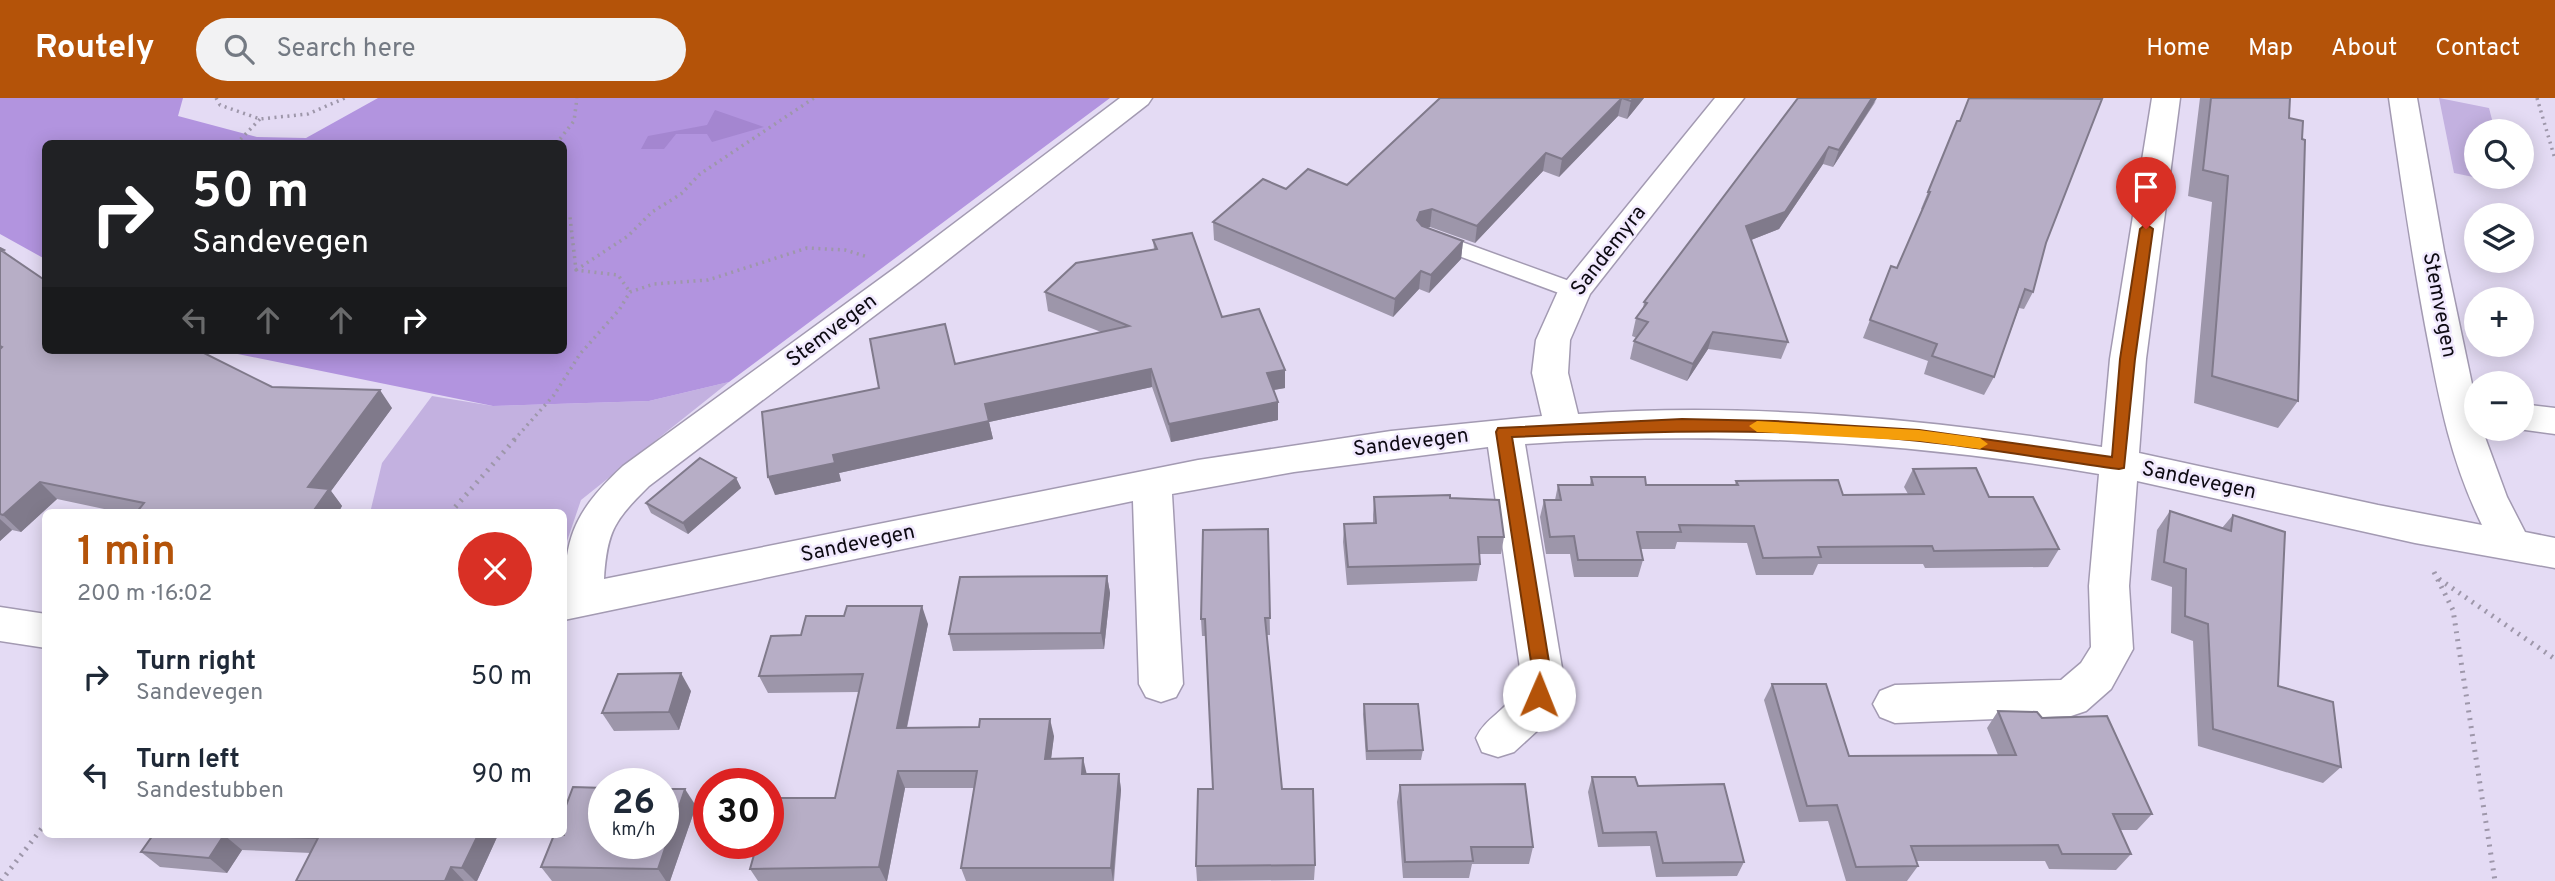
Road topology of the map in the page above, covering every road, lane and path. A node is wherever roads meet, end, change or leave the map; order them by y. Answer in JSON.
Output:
{"nodes":[{"id":1,"x":216,"y":98,"type":"edge"},
{"id":2,"x":345,"y":98,"type":"edge"},
{"id":3,"x":577,"y":98,"type":"edge"},
{"id":4,"x":814,"y":98,"type":"edge"},
{"id":5,"x":1139,"y":98,"type":"edge"},
{"id":6,"x":1730,"y":98,"type":"edge"},
{"id":7,"x":2166,"y":98,"type":"edge"},
{"id":8,"x":2403,"y":98,"type":"edge"},
{"id":9,"x":2537,"y":98,"type":"edge"},
{"id":10,"x":260,"y":119,"type":"junction"},
{"id":11,"x":240,"y":140,"type":"edge"},
{"id":12,"x":559,"y":140,"type":"edge"},
{"id":13,"x":2555,"y":159,"type":"edge"},
{"id":14,"x":567,"y":214,"type":"edge"},
{"id":15,"x":570,"y":217,"type":"junction"},
{"id":16,"x":567,"y":218,"type":"edge"},
{"id":17,"x":1429,"y":236,"type":"edge"},
{"id":18,"x":576,"y":270,"type":"junction"},
{"id":19,"x":911,"y":272,"type":"junction"},
{"id":20,"x":1575,"y":291,"type":"junction"},
{"id":21,"x":630,"y":292,"type":"junction"},
{"id":22,"x":2464,"y":398,"type":"edge"},
{"id":23,"x":2534,"y":418,"type":"edge"},
{"id":24,"x":2555,"y":421,"type":"edge"},
{"id":25,"x":1563,"y":428,"type":"junction"},
{"id":26,"x":1504,"y":432,"type":"junction"},
{"id":27,"x":2474,"y":441,"type":"edge"},
{"id":28,"x":2119,"y":464,"type":"junction"},
{"id":29,"x":1152,"y":483,"type":"junction"},
{"id":30,"x":454,"y":509,"type":"edge"},
{"id":31,"x":2512,"y":545,"type":"junction"},
{"id":32,"x":2555,"y":553,"type":"edge"},
{"id":33,"x":2428,"y":562,"type":"dead end"},
{"id":34,"x":2438,"y":579,"type":"junction"},
{"id":35,"x":573,"y":602,"type":"edge"},
{"id":36,"x":0,"y":624,"type":"edge"},
{"id":37,"x":42,"y":630,"type":"edge"},
{"id":38,"x":2555,"y":659,"type":"edge"},
{"id":39,"x":1161,"y":684,"type":"dead end"},
{"id":40,"x":1895,"y":704,"type":"dead end"},
{"id":41,"x":1498,"y":738,"type":"dead end"},
{"id":42,"x":42,"y":828,"type":"edge"},
{"id":43,"x":1,"y":881,"type":"edge"},
{"id":44,"x":2495,"y":881,"type":"edge"}],
"edges":[{"from":1,"to":10,"type":"path"},
{"from":2,"to":10,"type":"path"},
{"from":3,"to":12,"type":"path"},
{"from":4,"to":18,"type":"path"},
{"from":5,"to":19,"type":"street","name":"Stemvegen"},
{"from":6,"to":20,"type":"street","name":"Sandemyra"},
{"from":7,"to":28,"type":"street"},
{"from":8,"to":22,"type":"street","name":"Stemvegen"},
{"from":9,"to":13,"type":"path"},
{"from":10,"to":11,"type":"path"},
{"from":14,"to":15,"type":"path"},
{"from":15,"to":16,"type":"path"},
{"from":15,"to":18,"type":"path"},
{"from":17,"to":20,"type":"lane"},
{"from":18,"to":21,"type":"path"},
{"from":19,"to":21,"type":"path"},
{"from":19,"to":35,"type":"street","name":"Stemvegen"},
{"from":20,"to":25,"type":"street","name":"Sandemyra"},
{"from":21,"to":30,"type":"path"},
{"from":23,"to":24,"type":"street"},
{"from":25,"to":26,"type":"street","name":"Sandevegen"},
{"from":25,"to":28,"type":"street","name":"Sandevegen"},
{"from":26,"to":29,"type":"street","name":"Sandevegen"},
{"from":26,"to":41,"type":"street"},
{"from":27,"to":31,"type":"street","name":"Stemvegen"},
{"from":28,"to":31,"type":"street","name":"Sandevegen"},
{"from":28,"to":40,"type":"street"},
{"from":29,"to":35,"type":"street","name":"Sandevegen"},
{"from":29,"to":39,"type":"street"},
{"from":31,"to":32,"type":"street","name":"Sandevegen"},
{"from":33,"to":34,"type":"path"},
{"from":34,"to":38,"type":"path"},
{"from":34,"to":44,"type":"path"},
{"from":36,"to":37,"type":"street"},
{"from":42,"to":43,"type":"path"}]}
